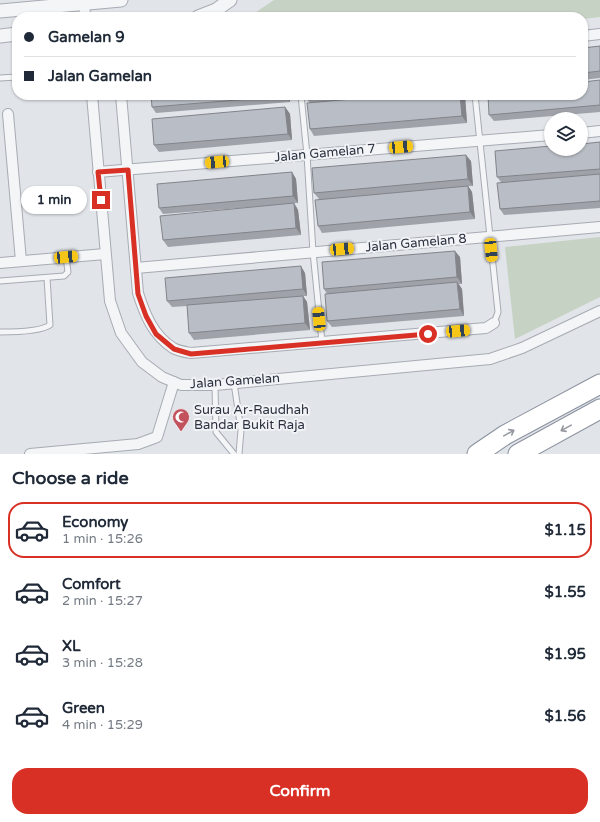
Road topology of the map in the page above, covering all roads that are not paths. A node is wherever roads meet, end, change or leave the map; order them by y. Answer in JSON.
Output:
{"nodes":[{"id":1,"x":121,"y":0,"type":"edge"},
{"id":2,"x":230,"y":0,"type":"edge"},
{"id":3,"x":84,"y":2,"type":"edge"},
{"id":4,"x":0,"y":11,"type":"edge"},
{"id":5,"x":85,"y":12,"type":"edge"},
{"id":6,"x":211,"y":12,"type":"edge"},
{"id":7,"x":600,"y":34,"type":"edge"},
{"id":8,"x":12,"y":35,"type":"edge"},
{"id":9,"x":588,"y":35,"type":"edge"},
{"id":10,"x":0,"y":36,"type":"edge"},
{"id":11,"x":12,"y":77,"type":"edge"},
{"id":12,"x":0,"y":78,"type":"edge"},
{"id":13,"x":92,"y":100,"type":"edge"},
{"id":14,"x":121,"y":100,"type":"edge"},
{"id":15,"x":302,"y":100,"type":"edge"},
{"id":16,"x":476,"y":100,"type":"edge"},
{"id":17,"x":8,"y":114,"type":"dead end"},
{"id":18,"x":600,"y":131,"type":"edge"},
{"id":19,"x":588,"y":132,"type":"edge"},
{"id":20,"x":544,"y":135,"type":"edge"},
{"id":21,"x":480,"y":140,"type":"junction"},
{"id":22,"x":307,"y":155,"type":"junction"},
{"id":23,"x":128,"y":170,"type":"junction"},
{"id":24,"x":98,"y":172,"type":"junction"},
{"id":25,"x":600,"y":227,"type":"edge"},
{"id":26,"x":489,"y":237,"type":"junction"},
{"id":27,"x":313,"y":252,"type":"junction"},
{"id":28,"x":105,"y":254,"type":"junction"},
{"id":29,"x":66,"y":257,"type":"junction"},
{"id":30,"x":21,"y":261,"type":"junction"},
{"id":31,"x":0,"y":263,"type":"edge"},
{"id":32,"x":136,"y":268,"type":"junction"},
{"id":33,"x":47,"y":278,"type":"junction"},
{"id":34,"x":0,"y":281,"type":"edge"},
{"id":35,"x":600,"y":311,"type":"edge"},
{"id":36,"x":494,"y":323,"type":"joint"},
{"id":37,"x":0,"y":332,"type":"edge"},
{"id":38,"x":322,"y":343,"type":"junction"},
{"id":39,"x":174,"y":382,"type":"junction"},
{"id":40,"x":234,"y":383,"type":"junction"},
{"id":41,"x":600,"y":384,"type":"edge"},
{"id":42,"x":215,"y":385,"type":"junction"},
{"id":43,"x":600,"y":409,"type":"edge"},
{"id":44,"x":30,"y":454,"type":"edge"},
{"id":45,"x":234,"y":454,"type":"edge"},
{"id":46,"x":239,"y":454,"type":"edge"},
{"id":47,"x":477,"y":454,"type":"edge"},
{"id":48,"x":518,"y":454,"type":"edge"}],
"edges":[{"from":1,"to":3,"type":"street"},
{"from":2,"to":6,"type":"street"},
{"from":3,"to":4,"type":"street"},
{"from":3,"to":5,"type":"street"},
{"from":7,"to":9,"type":"street"},
{"from":8,"to":10,"type":"street"},
{"from":11,"to":12,"type":"lane"},
{"from":13,"to":24,"type":"street","name":"Jalan Gamelan"},
{"from":14,"to":23,"type":"street"},
{"from":15,"to":22,"type":"lane"},
{"from":16,"to":21,"type":"lane"},
{"from":17,"to":30,"type":"street"},
{"from":18,"to":19,"type":"street"},
{"from":20,"to":21,"type":"street","name":"Jalan Gamelan 7"},
{"from":21,"to":22,"type":"street","name":"Jalan Gamelan 7"},
{"from":21,"to":26,"type":"lane"},
{"from":22,"to":23,"type":"street","name":"Jalan Gamelan 7"},
{"from":22,"to":27,"type":"lane"},
{"from":23,"to":24,"type":"street","name":"Jalan Gamelan 7"},
{"from":23,"to":32,"type":"street"},
{"from":24,"to":28,"type":"street","name":"Jalan Gamelan"},
{"from":25,"to":26,"type":"street","name":"Jalan Gamelan 8"},
{"from":26,"to":27,"type":"street","name":"Jalan Gamelan 8"},
{"from":26,"to":36,"type":"lane"},
{"from":27,"to":32,"type":"street","name":"Jalan Gamelan 8"},
{"from":27,"to":38,"type":"lane"},
{"from":28,"to":29,"type":"street"},
{"from":28,"to":39,"type":"street","name":"Jalan Gamelan"},
{"from":29,"to":30,"type":"street"},
{"from":29,"to":33,"type":"lane"},
{"from":30,"to":31,"type":"street"},
{"from":32,"to":38,"type":"street"},
{"from":33,"to":34,"type":"lane"},
{"from":33,"to":37,"type":"lane"},
{"from":35,"to":40,"type":"street","name":"Jalan Gamelan"},
{"from":36,"to":38,"type":"street"},
{"from":39,"to":42,"type":"street","name":"Jalan Gamelan"},
{"from":39,"to":44,"type":"street"},
{"from":40,"to":42,"type":"street","name":"Jalan Gamelan"},
{"from":40,"to":46,"type":"lane"},
{"from":47,"to":41,"type":"highway","one_way":true},
{"from":42,"to":45,"type":"lane"},
{"from":43,"to":48,"type":"highway","one_way":true}]}
